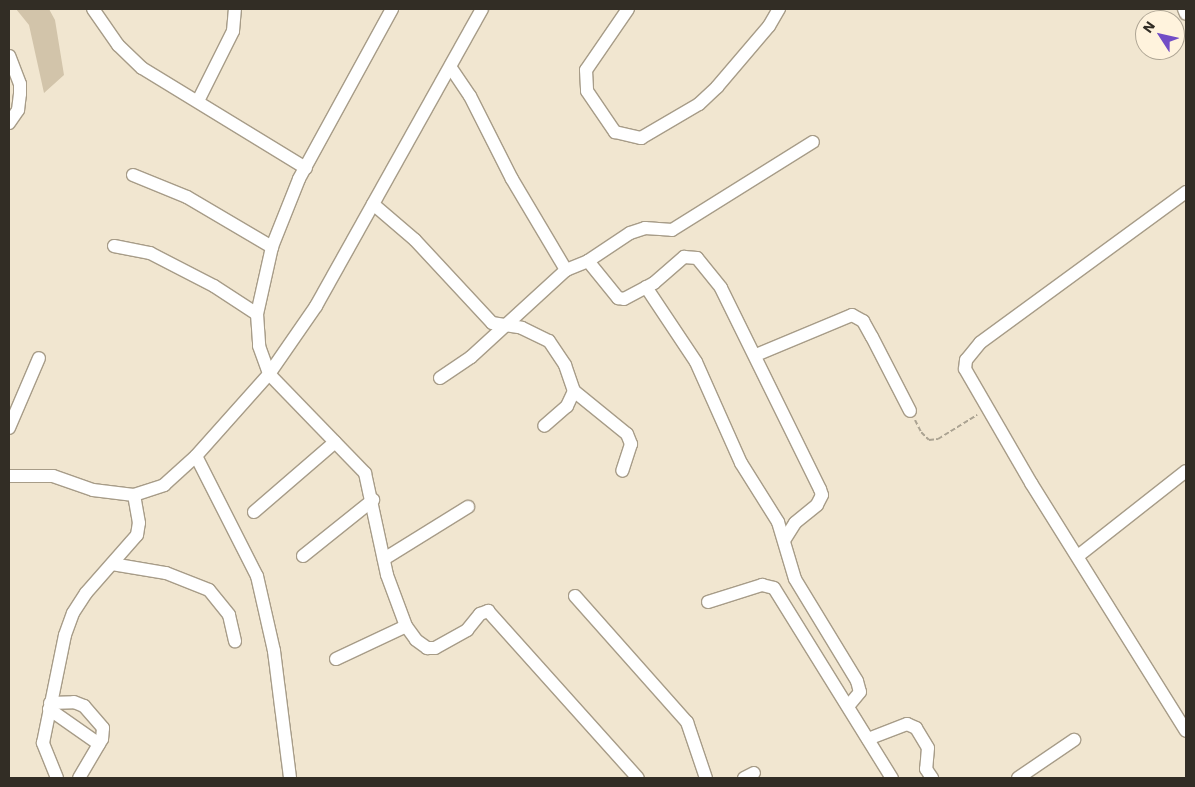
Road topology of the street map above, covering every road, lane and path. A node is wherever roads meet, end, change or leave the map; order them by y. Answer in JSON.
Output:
{"nodes":[{"id":1,"x":93,"y":9,"type":"edge"},
{"id":2,"x":235,"y":9,"type":"edge"},
{"id":3,"x":392,"y":9,"type":"edge"},
{"id":4,"x":482,"y":9,"type":"edge"},
{"id":5,"x":628,"y":9,"type":"edge"},
{"id":6,"x":779,"y":9,"type":"edge"},
{"id":7,"x":1184,"y":9,"type":"edge"},
{"id":8,"x":1186,"y":14,"type":"edge"},
{"id":9,"x":9,"y":56,"type":"edge"},
{"id":10,"x":451,"y":68,"type":"junction"},
{"id":11,"x":198,"y":101,"type":"junction"},
{"id":12,"x":9,"y":123,"type":"edge"},
{"id":13,"x":813,"y":142,"type":"dead end"},
{"id":14,"x":306,"y":168,"type":"junction"},
{"id":15,"x":133,"y":175,"type":"dead end"},
{"id":16,"x":1186,"y":192,"type":"edge"},
{"id":17,"x":373,"y":204,"type":"junction"},
{"id":18,"x":114,"y":246,"type":"dead end"},
{"id":19,"x":272,"y":247,"type":"junction"},
{"id":20,"x":588,"y":261,"type":"junction"},
{"id":21,"x":566,"y":270,"type":"junction"},
{"id":22,"x":646,"y":287,"type":"junction"},
{"id":23,"x":257,"y":314,"type":"junction"},
{"id":24,"x":505,"y":327,"type":"junction"},
{"id":25,"x":756,"y":355,"type":"junction"},
{"id":26,"x":39,"y":358,"type":"dead end"},
{"id":27,"x":269,"y":374,"type":"junction"},
{"id":28,"x":440,"y":378,"type":"dead end"},
{"id":29,"x":574,"y":391,"type":"junction"},
{"id":30,"x":986,"y":409,"type":"junction"},
{"id":31,"x":910,"y":411,"type":"joint"},
{"id":32,"x":544,"y":426,"type":"dead end"},
{"id":33,"x":9,"y":428,"type":"edge"},
{"id":34,"x":335,"y":442,"type":"junction"},
{"id":35,"x":196,"y":456,"type":"junction"},
{"id":36,"x":622,"y":471,"type":"dead end"},
{"id":37,"x":1186,"y":471,"type":"edge"},
{"id":38,"x":9,"y":476,"type":"edge"},
{"id":39,"x":134,"y":495,"type":"junction"},
{"id":40,"x":372,"y":500,"type":"junction"},
{"id":41,"x":468,"y":506,"type":"dead end"},
{"id":42,"x":254,"y":512,"type":"dead end"},
{"id":43,"x":785,"y":539,"type":"junction"},
{"id":44,"x":303,"y":556,"type":"dead end"},
{"id":45,"x":1078,"y":556,"type":"junction"},
{"id":46,"x":384,"y":559,"type":"junction"},
{"id":47,"x":112,"y":564,"type":"junction"},
{"id":48,"x":575,"y":596,"type":"dead end"},
{"id":49,"x":708,"y":602,"type":"dead end"},
{"id":50,"x":406,"y":626,"type":"junction"},
{"id":51,"x":235,"y":641,"type":"dead end"},
{"id":52,"x":336,"y":659,"type":"dead end"},
{"id":53,"x":849,"y":705,"type":"junction"},
{"id":54,"x":50,"y":706,"type":"junction"},
{"id":55,"x":1186,"y":731,"type":"edge"},
{"id":56,"x":868,"y":739,"type":"junction"},
{"id":57,"x":1074,"y":740,"type":"dead end"},
{"id":58,"x":99,"y":744,"type":"junction"},
{"id":59,"x":57,"y":778,"type":"edge"},
{"id":60,"x":79,"y":778,"type":"edge"},
{"id":61,"x":290,"y":778,"type":"edge"},
{"id":62,"x":638,"y":778,"type":"edge"},
{"id":63,"x":706,"y":778,"type":"edge"},
{"id":64,"x":892,"y":778,"type":"edge"},
{"id":65,"x":932,"y":778,"type":"edge"},
{"id":66,"x":1018,"y":778,"type":"edge"}],
"edges":[{"from":1,"to":11,"type":"street"},
{"from":2,"to":11,"type":"street"},
{"from":3,"to":14,"type":"street"},
{"from":4,"to":10,"type":"street"},
{"from":5,"to":6,"type":"street"},
{"from":7,"to":8,"type":"street"},
{"from":9,"to":12,"type":"street"},
{"from":10,"to":17,"type":"street"},
{"from":10,"to":21,"type":"street"},
{"from":11,"to":14,"type":"street"},
{"from":13,"to":20,"type":"street"},
{"from":14,"to":19,"type":"street"},
{"from":15,"to":19,"type":"street"},
{"from":16,"to":30,"type":"street"},
{"from":17,"to":24,"type":"street"},
{"from":17,"to":27,"type":"street"},
{"from":18,"to":23,"type":"street"},
{"from":19,"to":23,"type":"street"},
{"from":20,"to":21,"type":"street"},
{"from":20,"to":22,"type":"street"},
{"from":21,"to":24,"type":"street"},
{"from":22,"to":25,"type":"street"},
{"from":22,"to":43,"type":"street"},
{"from":23,"to":27,"type":"street"},
{"from":24,"to":28,"type":"street"},
{"from":24,"to":29,"type":"street"},
{"from":25,"to":31,"type":"street"},
{"from":25,"to":43,"type":"street"},
{"from":26,"to":33,"type":"street"},
{"from":27,"to":34,"type":"street"},
{"from":27,"to":35,"type":"street"},
{"from":29,"to":32,"type":"street"},
{"from":29,"to":36,"type":"street"},
{"from":30,"to":31,"type":"path"},
{"from":30,"to":45,"type":"street"},
{"from":34,"to":40,"type":"street"},
{"from":34,"to":42,"type":"street"},
{"from":35,"to":39,"type":"street"},
{"from":35,"to":61,"type":"street"},
{"from":37,"to":45,"type":"street"},
{"from":38,"to":39,"type":"street"},
{"from":39,"to":47,"type":"street"},
{"from":40,"to":44,"type":"street"},
{"from":40,"to":46,"type":"street"},
{"from":41,"to":46,"type":"street"},
{"from":43,"to":53,"type":"street"},
{"from":45,"to":55,"type":"street"},
{"from":46,"to":50,"type":"street"},
{"from":47,"to":51,"type":"street"},
{"from":47,"to":54,"type":"street"},
{"from":48,"to":63,"type":"street"},
{"from":49,"to":53,"type":"street"},
{"from":50,"to":52,"type":"street"},
{"from":50,"to":62,"type":"street"},
{"from":53,"to":56,"type":"street"},
{"from":54,"to":58,"type":"street"},
{"from":54,"to":58,"type":"street"},
{"from":54,"to":59,"type":"street"},
{"from":56,"to":64,"type":"street"},
{"from":56,"to":65,"type":"street"},
{"from":57,"to":66,"type":"street"},
{"from":58,"to":60,"type":"street"}]}
